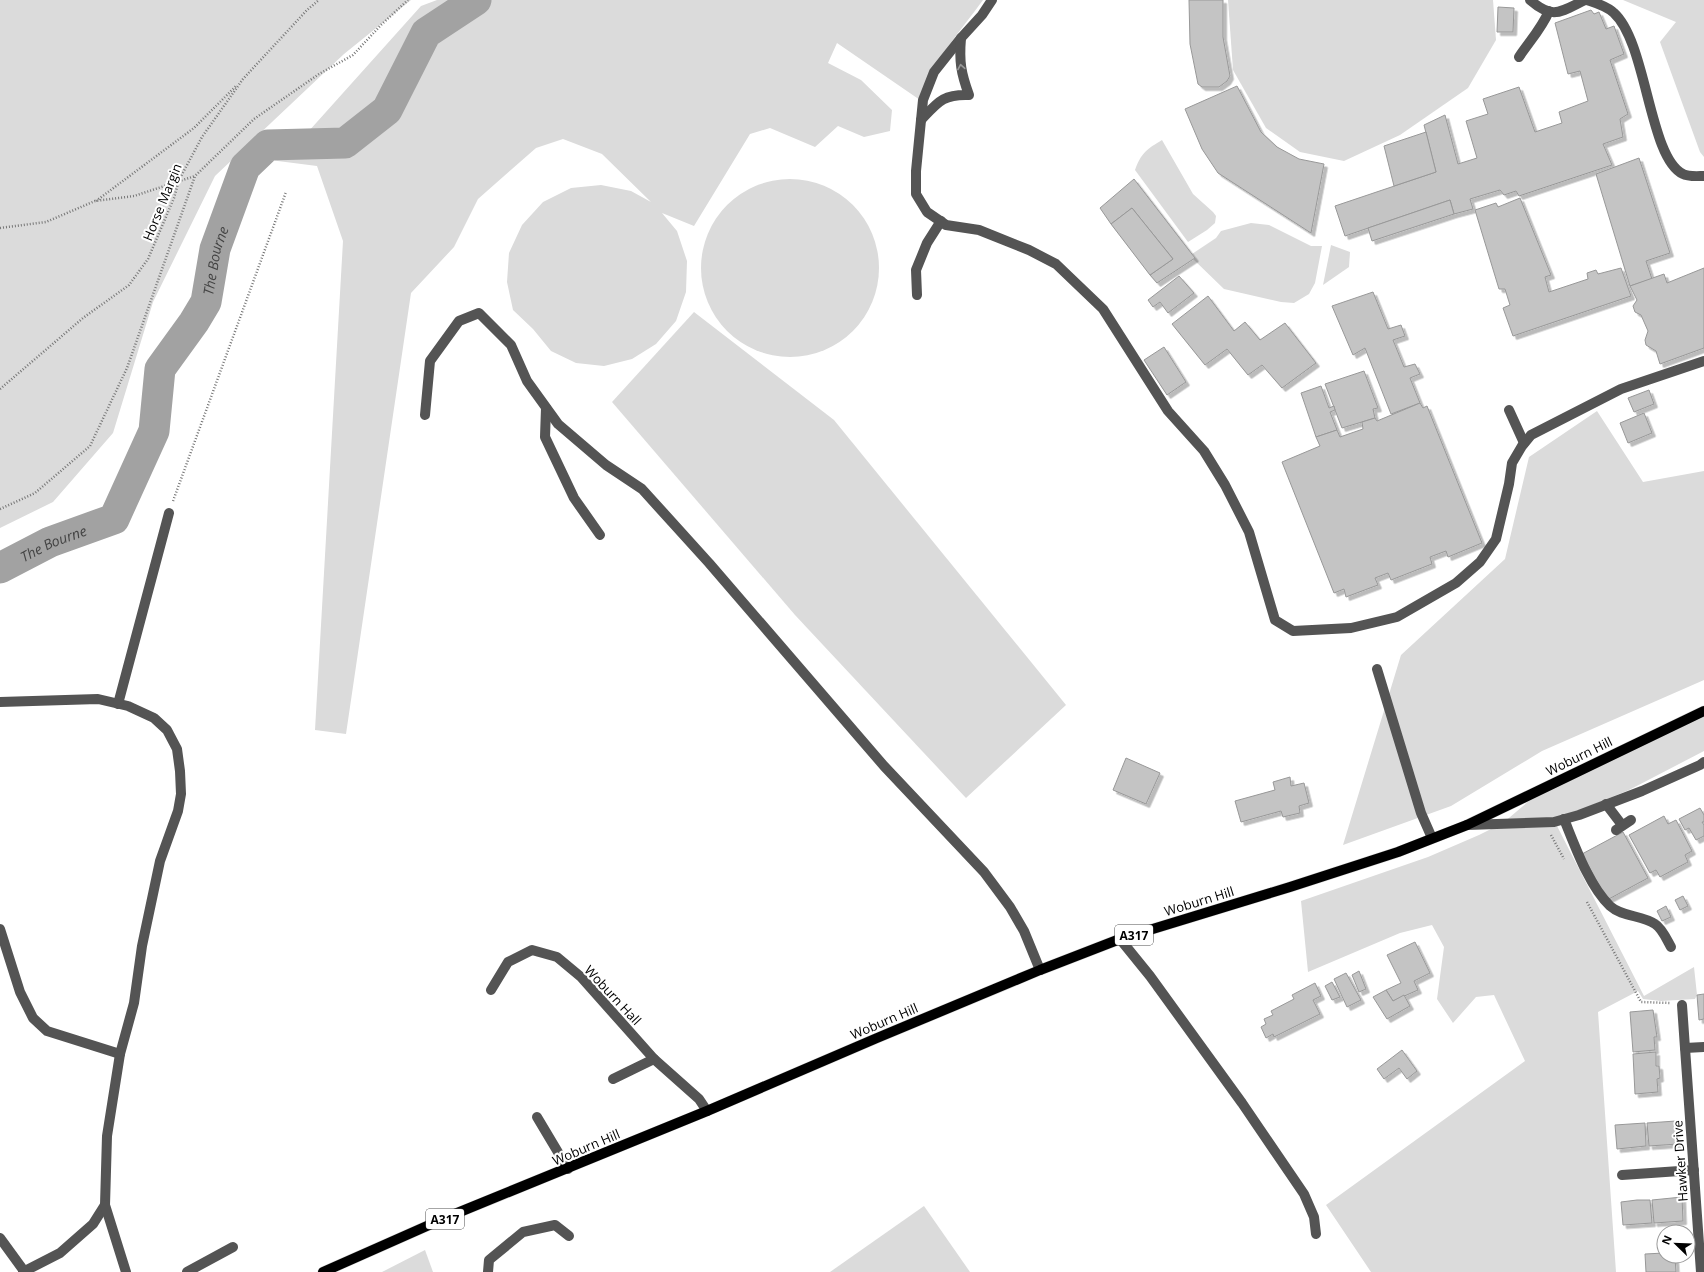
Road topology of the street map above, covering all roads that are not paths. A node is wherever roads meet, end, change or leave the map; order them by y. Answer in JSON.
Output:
{"nodes":[{"id":1,"x":992,"y":0,"type":"edge"},
{"id":2,"x":1530,"y":0,"type":"edge"},
{"id":3,"x":1586,"y":0,"type":"edge"},
{"id":4,"x":1549,"y":12,"type":"junction"},
{"id":5,"x":961,"y":38,"type":"junction"},
{"id":6,"x":1519,"y":57,"type":"dead end"},
{"id":7,"x":921,"y":120,"type":"junction"},
{"id":8,"x":1704,"y":176,"type":"edge"},
{"id":9,"x":941,"y":221,"type":"junction"},
{"id":10,"x":917,"y":295,"type":"dead end"},
{"id":11,"x":1704,"y":361,"type":"edge"},
{"id":12,"x":546,"y":408,"type":"junction"},
{"id":13,"x":1509,"y":410,"type":"dead end"},
{"id":14,"x":426,"y":415,"type":"dead end"},
{"id":15,"x":1524,"y":443,"type":"junction"},
{"id":16,"x":169,"y":513,"type":"road end"},
{"id":17,"x":600,"y":534,"type":"dead end"},
{"id":18,"x":1377,"y":669,"type":"dead end"},
{"id":19,"x":0,"y":702,"type":"edge"},
{"id":20,"x":118,"y":704,"type":"junction"},
{"id":21,"x":1704,"y":711,"type":"edge"},
{"id":22,"x":1704,"y":762,"type":"edge"},
{"id":23,"x":1606,"y":804,"type":"junction"},
{"id":24,"x":1564,"y":819,"type":"junction"},
{"id":25,"x":1467,"y":825,"type":"junction"},
{"id":26,"x":1623,"y":825,"type":"dead end"},
{"id":27,"x":1432,"y":838,"type":"junction"},
{"id":28,"x":0,"y":929,"type":"edge"},
{"id":29,"x":1120,"y":939,"type":"junction"},
{"id":30,"x":1671,"y":947,"type":"dead end"},
{"id":31,"x":1040,"y":970,"type":"junction"},
{"id":32,"x":491,"y":990,"type":"dead end"},
{"id":33,"x":1682,"y":1005,"type":"dead end"},
{"id":34,"x":1704,"y":1047,"type":"edge"},
{"id":35,"x":1685,"y":1048,"type":"junction"},
{"id":36,"x":120,"y":1054,"type":"junction"},
{"id":37,"x":654,"y":1059,"type":"junction"},
{"id":38,"x":613,"y":1079,"type":"dead end"},
{"id":39,"x":707,"y":1111,"type":"junction"},
{"id":40,"x":537,"y":1117,"type":"dead end"},
{"id":41,"x":568,"y":1169,"type":"junction"},
{"id":42,"x":1694,"y":1170,"type":"junction"},
{"id":43,"x":1622,"y":1175,"type":"dead end"},
{"id":44,"x":106,"y":1205,"type":"junction"},
{"id":45,"x":1316,"y":1234,"type":"dead end"},
{"id":46,"x":569,"y":1236,"type":"dead end"},
{"id":47,"x":0,"y":1238,"type":"edge"},
{"id":48,"x":233,"y":1247,"type":"dead end"},
{"id":49,"x":24,"y":1272,"type":"edge"},
{"id":50,"x":126,"y":1272,"type":"edge"},
{"id":51,"x":187,"y":1272,"type":"edge"},
{"id":52,"x":323,"y":1272,"type":"edge"},
{"id":53,"x":488,"y":1272,"type":"edge"},
{"id":54,"x":1701,"y":1272,"type":"edge"}],
"edges":[{"from":1,"to":5,"type":"street"},
{"from":2,"to":4,"type":"street"},
{"from":3,"to":4,"type":"street"},
{"from":3,"to":8,"type":"street"},
{"from":4,"to":6,"type":"street"},
{"from":5,"to":7,"type":"street"},
{"from":7,"to":5,"type":"street","one_way":true},
{"from":7,"to":9,"type":"street"},
{"from":9,"to":10,"type":"street"},
{"from":9,"to":15,"type":"street"},
{"from":11,"to":15,"type":"street"},
{"from":12,"to":14,"type":"street"},
{"from":12,"to":17,"type":"street"},
{"from":12,"to":31,"type":"street"},
{"from":13,"to":15,"type":"street"},
{"from":16,"to":20,"type":"street"},
{"from":18,"to":27,"type":"street"},
{"from":19,"to":20,"type":"street"},
{"from":20,"to":36,"type":"street"},
{"from":21,"to":25,"type":"main road","name":"Woburn Hill","number":"A317"},
{"from":22,"to":23,"type":"street","name":"Woburn Hill"},
{"from":23,"to":24,"type":"street","name":"Woburn Hill"},
{"from":23,"to":26,"type":"street"},
{"from":24,"to":25,"type":"street","name":"Woburn Hill"},
{"from":24,"to":30,"type":"street"},
{"from":25,"to":27,"type":"main road","name":"Woburn Hill","number":"A317"},
{"from":27,"to":29,"type":"main road","name":"Woburn Hill","number":"A317"},
{"from":28,"to":36,"type":"street"},
{"from":29,"to":31,"type":"main road","name":"Woburn Hill","number":"A317"},
{"from":29,"to":45,"type":"street"},
{"from":31,"to":39,"type":"main road","name":"Woburn Hill","number":"A317"},
{"from":32,"to":37,"type":"street","name":"Woburn Hall"},
{"from":33,"to":35,"type":"street","name":"Hawker Drive"},
{"from":34,"to":35,"type":"street"},
{"from":35,"to":42,"type":"street","name":"Hawker Drive"},
{"from":36,"to":44,"type":"street"},
{"from":37,"to":38,"type":"street"},
{"from":37,"to":39,"type":"street","name":"Woburn Hall"},
{"from":39,"to":41,"type":"main road","name":"Woburn Hill","number":"A317"},
{"from":40,"to":41,"type":"street"},
{"from":41,"to":52,"type":"main road","name":"Woburn Hill","number":"A317"},
{"from":42,"to":43,"type":"street"},
{"from":42,"to":54,"type":"street","name":"Hawker Drive"},
{"from":44,"to":49,"type":"street"},
{"from":44,"to":50,"type":"street"},
{"from":46,"to":53,"type":"street"},
{"from":47,"to":49,"type":"street"},
{"from":48,"to":51,"type":"street"}]}
